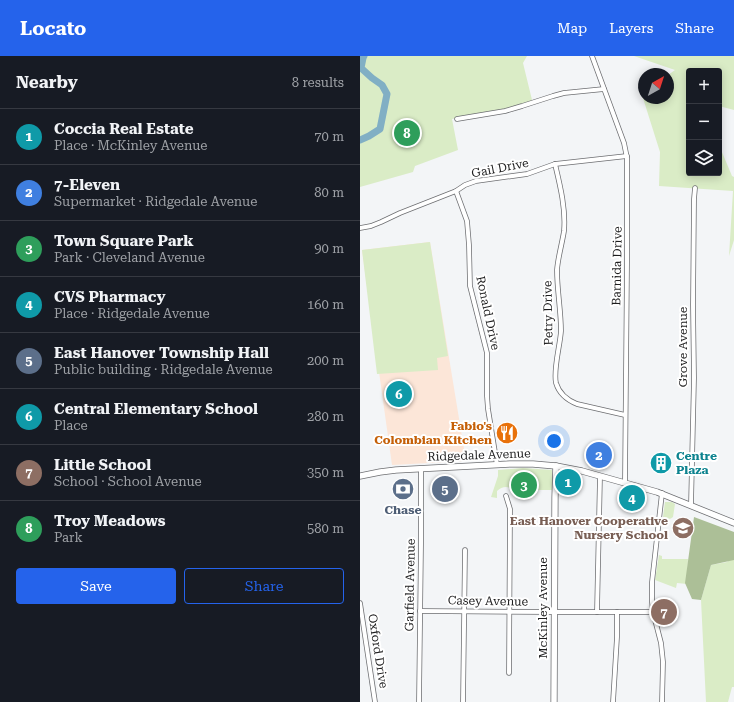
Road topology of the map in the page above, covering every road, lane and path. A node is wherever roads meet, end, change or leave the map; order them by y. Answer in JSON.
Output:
{"nodes":[{"id":1,"x":592,"y":56,"type":"edge"},
{"id":2,"x":604,"y":89,"type":"junction"},
{"id":3,"x":457,"y":119,"type":"dead end"},
{"id":4,"x":627,"y":156,"type":"junction"},
{"id":5,"x":555,"y":164,"type":"junction"},
{"id":6,"x":696,"y":188,"type":"dead end"},
{"id":7,"x":456,"y":191,"type":"junction"},
{"id":8,"x":360,"y":228,"type":"edge"},
{"id":9,"x":625,"y":415,"type":"junction"},
{"id":10,"x":497,"y":465,"type":"junction"},
{"id":11,"x":556,"y":466,"type":"junction"},
{"id":12,"x":421,"y":469,"type":"junction"},
{"id":13,"x":360,"y":476,"type":"edge"},
{"id":14,"x":600,"y":476,"type":"junction"},
{"id":15,"x":625,"y":482,"type":"junction"},
{"id":16,"x":662,"y":493,"type":"junction"},
{"id":17,"x":506,"y":496,"type":"dead end"},
{"id":18,"x":691,"y":505,"type":"junction"},
{"id":19,"x":734,"y":523,"type":"edge"},
{"id":20,"x":465,"y":550,"type":"dead end"},
{"id":21,"x":360,"y":603,"type":"edge"},
{"id":22,"x":420,"y":611,"type":"junction"},
{"id":23,"x":464,"y":611,"type":"junction"},
{"id":24,"x":509,"y":612,"type":"junction"},
{"id":25,"x":554,"y":612,"type":"junction"},
{"id":26,"x":597,"y":612,"type":"junction"},
{"id":27,"x":617,"y":612,"type":"junction"},
{"id":28,"x":653,"y":612,"type":"junction"},
{"id":29,"x":509,"y":674,"type":"dead end"},
{"id":30,"x":375,"y":702,"type":"edge"},
{"id":31,"x":419,"y":702,"type":"edge"},
{"id":32,"x":464,"y":702,"type":"edge"},
{"id":33,"x":554,"y":702,"type":"edge"},
{"id":34,"x":613,"y":702,"type":"edge"},
{"id":35,"x":662,"y":702,"type":"edge"}],
"edges":[{"from":1,"to":2,"type":"street","name":"Barnida Drive"},
{"from":2,"to":3,"type":"street"},
{"from":2,"to":4,"type":"street","name":"Barnida Drive"},
{"from":4,"to":5,"type":"street","name":"Gail Drive"},
{"from":4,"to":9,"type":"street","name":"Barnida Drive"},
{"from":5,"to":7,"type":"street","name":"Gail Drive"},
{"from":5,"to":9,"type":"street","name":"Petry Drive"},
{"from":6,"to":18,"type":"street","name":"Grove Avenue"},
{"from":7,"to":8,"type":"street","name":"Gail Drive"},
{"from":7,"to":10,"type":"street","name":"Ronald Drive"},
{"from":9,"to":15,"type":"street","name":"Barnida Drive"},
{"from":10,"to":11,"type":"main road","name":"Ridgedale Avenue"},
{"from":10,"to":12,"type":"main road","name":"Ridgedale Avenue"},
{"from":11,"to":14,"type":"main road","name":"Ridgedale Avenue"},
{"from":11,"to":25,"type":"main road","name":"McKinley Avenue"},
{"from":12,"to":13,"type":"main road","name":"Ridgedale Avenue"},
{"from":12,"to":22,"type":"street","name":"Garfield Avenue"},
{"from":14,"to":15,"type":"main road","name":"Ridgedale Avenue"},
{"from":14,"to":26,"type":"street"},
{"from":15,"to":16,"type":"main road","name":"Ridgedale Avenue"},
{"from":16,"to":18,"type":"main road","name":"Ridgedale Avenue"},
{"from":16,"to":28,"type":"street"},
{"from":17,"to":24,"type":"street"},
{"from":18,"to":19,"type":"main road","name":"Ridgedale Avenue"},
{"from":20,"to":23,"type":"street"},
{"from":21,"to":30,"type":"street","name":"Oxford Drive"},
{"from":22,"to":23,"type":"street","name":"Casey Avenue"},
{"from":22,"to":31,"type":"street","name":"Garfield Avenue"},
{"from":23,"to":24,"type":"street","name":"Casey Avenue"},
{"from":23,"to":32,"type":"street"},
{"from":24,"to":25,"type":"street","name":"Casey Avenue"},
{"from":24,"to":29,"type":"street"},
{"from":25,"to":26,"type":"street","name":"Casey Avenue"},
{"from":25,"to":33,"type":"main road","name":"McKinley Avenue"},
{"from":26,"to":27,"type":"street","name":"Casey Avenue"},
{"from":27,"to":28,"type":"street","name":"Casey Avenue"},
{"from":27,"to":34,"type":"street"},
{"from":28,"to":35,"type":"street"}]}
